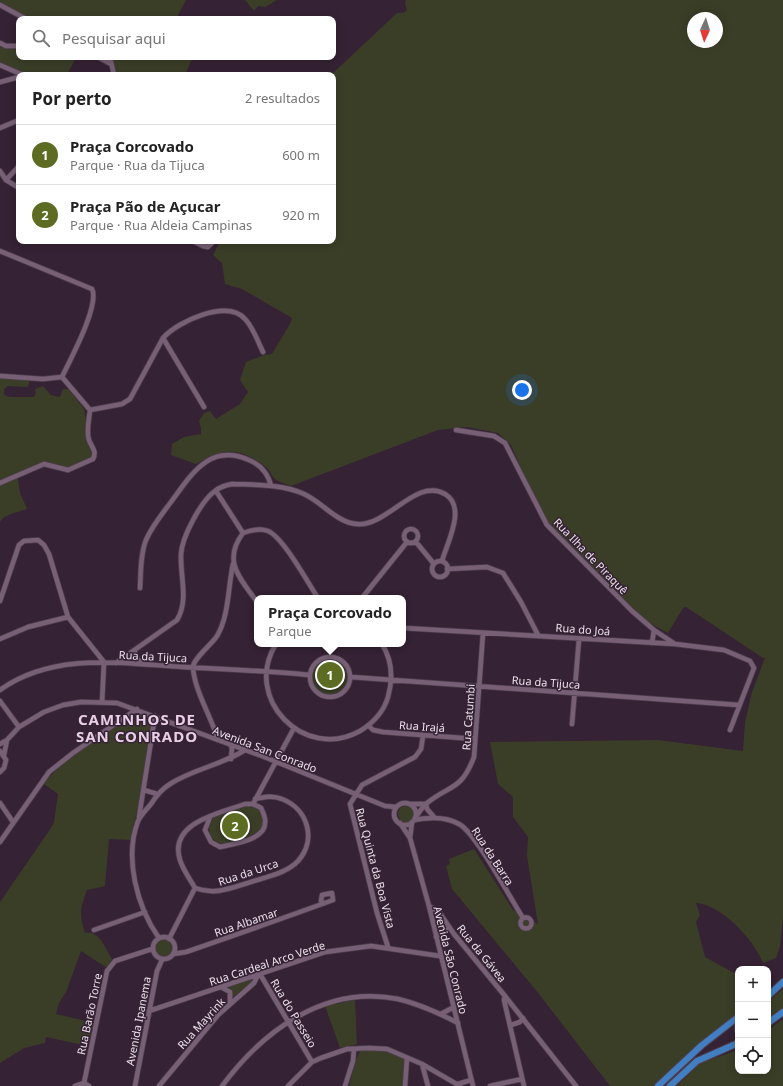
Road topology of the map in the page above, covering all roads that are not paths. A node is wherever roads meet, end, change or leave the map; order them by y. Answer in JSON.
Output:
{"nodes":[{"id":1,"x":0,"y":5,"type":"edge"},
{"id":2,"x":20,"y":16,"type":"edge"},
{"id":3,"x":0,"y":43,"type":"edge"},
{"id":4,"x":16,"y":46,"type":"edge"},
{"id":5,"x":104,"y":60,"type":"edge"},
{"id":6,"x":111,"y":60,"type":"edge"},
{"id":7,"x":112,"y":64,"type":"junction"},
{"id":8,"x":0,"y":65,"type":"edge"},
{"id":9,"x":12,"y":70,"type":"junction"},
{"id":10,"x":16,"y":72,"type":"edge"},
{"id":11,"x":113,"y":72,"type":"edge"},
{"id":12,"x":16,"y":77,"type":"edge"},
{"id":13,"x":12,"y":78,"type":"junction"},
{"id":14,"x":0,"y":82,"type":"edge"},
{"id":15,"x":16,"y":121,"type":"edge"},
{"id":16,"x":0,"y":128,"type":"edge"},
{"id":17,"x":16,"y":169,"type":"edge"},
{"id":18,"x":0,"y":171,"type":"edge"},
{"id":19,"x":6,"y":180,"type":"junction"},
{"id":20,"x":16,"y":186,"type":"edge"},
{"id":21,"x":199,"y":244,"type":"edge"},
{"id":22,"x":210,"y":244,"type":"edge"},
{"id":23,"x":0,"y":251,"type":"edge"},
{"id":24,"x":163,"y":338,"type":"junction"},
{"id":25,"x":264,"y":352,"type":"dead end"},
{"id":26,"x":0,"y":376,"type":"edge"},
{"id":27,"x":62,"y":377,"type":"junction"},
{"id":28,"x":204,"y":407,"type":"dead end"},
{"id":29,"x":90,"y":410,"type":"junction"},
{"id":30,"x":456,"y":430,"type":"dead end"},
{"id":31,"x":0,"y":482,"type":"edge"},
{"id":32,"x":272,"y":486,"type":"junction"},
{"id":33,"x":216,"y":491,"type":"junction"},
{"id":34,"x":243,"y":533,"type":"junction"},
{"id":35,"x":407,"y":542,"type":"junction"},
{"id":36,"x":416,"y":542,"type":"junction"},
{"id":37,"x":442,"y":561,"type":"junction"},
{"id":38,"x":233,"y":564,"type":"junction"},
{"id":39,"x":434,"y":564,"type":"junction"},
{"id":40,"x":447,"y":570,"type":"junction"},
{"id":41,"x":240,"y":577,"type":"junction"},
{"id":42,"x":230,"y":580,"type":"junction"},
{"id":43,"x":140,"y":588,"type":"dead end"},
{"id":44,"x":316,"y":595,"type":"edge"},
{"id":45,"x":364,"y":595,"type":"edge"},
{"id":46,"x":254,"y":598,"type":"edge"},
{"id":47,"x":0,"y":601,"type":"edge"},
{"id":48,"x":68,"y":617,"type":"junction"},
{"id":49,"x":406,"y":628,"type":"edge"},
{"id":50,"x":654,"y":630,"type":"junction"},
{"id":51,"x":483,"y":633,"type":"junction"},
{"id":52,"x":538,"y":635,"type":"junction"},
{"id":53,"x":0,"y":639,"type":"edge"},
{"id":54,"x":579,"y":639,"type":"junction"},
{"id":55,"x":652,"y":643,"type":"junction"},
{"id":56,"x":676,"y":644,"type":"junction"},
{"id":57,"x":274,"y":647,"type":"edge"},
{"id":58,"x":383,"y":647,"type":"edge"},
{"id":59,"x":135,"y":650,"type":"junction"},
{"id":60,"x":104,"y":662,"type":"junction"},
{"id":61,"x":116,"y":663,"type":"junction"},
{"id":62,"x":141,"y":664,"type":"junction"},
{"id":63,"x":193,"y":667,"type":"junction"},
{"id":64,"x":267,"y":671,"type":"junction"},
{"id":65,"x":309,"y":675,"type":"junction"},
{"id":66,"x":351,"y":678,"type":"junction"},
{"id":67,"x":391,"y":680,"type":"junction"},
{"id":68,"x":479,"y":686,"type":"junction"},
{"id":69,"x":0,"y":690,"type":"edge"},
{"id":70,"x":574,"y":694,"type":"junction"},
{"id":71,"x":0,"y":701,"type":"edge"},
{"id":72,"x":102,"y":702,"type":"junction"},
{"id":73,"x":739,"y":705,"type":"junction"},
{"id":74,"x":137,"y":709,"type":"junction"},
{"id":75,"x":156,"y":716,"type":"junction"},
{"id":76,"x":572,"y":724,"type":"dead end"},
{"id":77,"x":369,"y":726,"type":"junction"},
{"id":78,"x":19,"y":727,"type":"junction"},
{"id":79,"x":294,"y":728,"type":"junction"},
{"id":80,"x":730,"y":730,"type":"dead end"},
{"id":81,"x":423,"y":736,"type":"junction"},
{"id":82,"x":475,"y":739,"type":"junction"},
{"id":83,"x":6,"y":740,"type":"junction"},
{"id":84,"x":218,"y":740,"type":"junction"},
{"id":85,"x":0,"y":744,"type":"edge"},
{"id":86,"x":230,"y":744,"type":"junction"},
{"id":87,"x":245,"y":750,"type":"junction"},
{"id":88,"x":0,"y":751,"type":"edge"},
{"id":89,"x":4,"y":755,"type":"junction"},
{"id":90,"x":231,"y":759,"type":"junction"},
{"id":91,"x":275,"y":762,"type":"junction"},
{"id":92,"x":0,"y":772,"type":"edge"},
{"id":93,"x":144,"y":790,"type":"junction"},
{"id":94,"x":157,"y":794,"type":"junction"},
{"id":95,"x":356,"y":794,"type":"junction"},
{"id":96,"x":143,"y":798,"type":"junction"},
{"id":97,"x":255,"y":799,"type":"junction"},
{"id":98,"x":152,"y":801,"type":"junction"},
{"id":99,"x":0,"y":802,"type":"edge"},
{"id":100,"x":253,"y":804,"type":"junction"},
{"id":101,"x":410,"y":804,"type":"junction"},
{"id":102,"x":426,"y":804,"type":"junction"},
{"id":103,"x":385,"y":806,"type":"junction"},
{"id":104,"x":396,"y":807,"type":"junction"},
{"id":105,"x":394,"y":814,"type":"junction"},
{"id":106,"x":210,"y":817,"type":"junction"},
{"id":107,"x":434,"y":817,"type":"junction"},
{"id":108,"x":139,"y":820,"type":"junction"},
{"id":109,"x":414,"y":820,"type":"junction"},
{"id":110,"x":13,"y":822,"type":"junction"},
{"id":111,"x":400,"y":824,"type":"junction"},
{"id":112,"x":410,"y":838,"type":"junction"},
{"id":113,"x":0,"y":842,"type":"edge"},
{"id":114,"x":195,"y":888,"type":"junction"},
{"id":115,"x":324,"y":903,"type":"dead end"},
{"id":116,"x":429,"y":906,"type":"junction"},
{"id":117,"x":145,"y":912,"type":"junction"},
{"id":118,"x":523,"y":918,"type":"dead end"},
{"id":119,"x":450,"y":928,"type":"junction"},
{"id":120,"x":94,"y":930,"type":"dead end"},
{"id":121,"x":436,"y":937,"type":"junction"},
{"id":122,"x":159,"y":938,"type":"junction"},
{"id":123,"x":169,"y":938,"type":"junction"},
{"id":124,"x":388,"y":947,"type":"junction"},
{"id":125,"x":152,"y":948,"type":"junction"},
{"id":126,"x":173,"y":954,"type":"junction"},
{"id":127,"x":440,"y":956,"type":"junction"},
{"id":128,"x":162,"y":960,"type":"junction"},
{"id":129,"x":259,"y":975,"type":"junction"},
{"id":130,"x":783,"y":982,"type":"edge"},
{"id":131,"x":221,"y":987,"type":"junction"},
{"id":132,"x":783,"y":987,"type":"edge"},
{"id":133,"x":775,"y":992,"type":"junction"},
{"id":134,"x":771,"y":994,"type":"edge"},
{"id":135,"x":505,"y":996,"type":"junction"},
{"id":136,"x":230,"y":1003,"type":"junction"},
{"id":137,"x":454,"y":1007,"type":"junction"},
{"id":138,"x":149,"y":1011,"type":"junction"},
{"id":139,"x":783,"y":1012,"type":"edge"},
{"id":140,"x":441,"y":1014,"type":"junction"},
{"id":141,"x":523,"y":1018,"type":"junction"},
{"id":142,"x":735,"y":1019,"type":"edge"},
{"id":143,"x":287,"y":1021,"type":"junction"},
{"id":144,"x":771,"y":1021,"type":"edge"},
{"id":145,"x":458,"y":1023,"type":"junction"},
{"id":146,"x":511,"y":1025,"type":"junction"},
{"id":147,"x":735,"y":1044,"type":"edge"},
{"id":148,"x":354,"y":1049,"type":"junction"},
{"id":149,"x":407,"y":1058,"type":"junction"},
{"id":150,"x":312,"y":1062,"type":"junction"},
{"id":151,"x":422,"y":1064,"type":"junction"},
{"id":152,"x":522,"y":1079,"type":"junction"},
{"id":153,"x":471,"y":1080,"type":"junction"},
{"id":154,"x":84,"y":1083,"type":"junction"},
{"id":155,"x":459,"y":1085,"type":"edge"},
{"id":156,"x":75,"y":1086,"type":"edge"},
{"id":157,"x":89,"y":1086,"type":"edge"},
{"id":158,"x":134,"y":1086,"type":"edge"},
{"id":159,"x":159,"y":1086,"type":"edge"},
{"id":160,"x":222,"y":1086,"type":"edge"},
{"id":161,"x":288,"y":1086,"type":"edge"},
{"id":162,"x":345,"y":1086,"type":"edge"},
{"id":163,"x":405,"y":1086,"type":"edge"},
{"id":164,"x":428,"y":1086,"type":"edge"},
{"id":165,"x":473,"y":1086,"type":"edge"},
{"id":166,"x":490,"y":1086,"type":"edge"},
{"id":167,"x":524,"y":1086,"type":"edge"},
{"id":168,"x":576,"y":1086,"type":"edge"},
{"id":169,"x":658,"y":1086,"type":"edge"},
{"id":170,"x":670,"y":1086,"type":"edge"}],
"edges":[{"from":1,"to":2,"type":"street"},
{"from":3,"to":4,"type":"street"},
{"from":5,"to":7,"type":"street"},
{"from":6,"to":7,"type":"street"},
{"from":7,"to":11,"type":"street"},
{"from":8,"to":9,"type":"street"},
{"from":9,"to":10,"type":"street"},
{"from":9,"to":13,"type":"street"},
{"from":12,"to":13,"type":"street"},
{"from":13,"to":14,"type":"street"},
{"from":15,"to":16,"type":"street"},
{"from":17,"to":19,"type":"street"},
{"from":18,"to":19,"type":"street"},
{"from":19,"to":20,"type":"street"},
{"from":21,"to":22,"type":"street"},
{"from":23,"to":27,"type":"street"},
{"from":24,"to":25,"type":"street"},
{"from":24,"to":28,"type":"street"},
{"from":24,"to":29,"type":"street"},
{"from":26,"to":27,"type":"street"},
{"from":27,"to":29,"type":"street"},
{"from":29,"to":31,"type":"street"},
{"from":30,"to":50,"type":"street","name":"Rua Ilha de Piraquê"},
{"from":32,"to":33,"type":"street"},
{"from":32,"to":37,"type":"street"},
{"from":32,"to":43,"type":"street"},
{"from":33,"to":34,"type":"street"},
{"from":33,"to":59,"type":"street"},
{"from":34,"to":38,"type":"street"},
{"from":34,"to":44,"type":"street"},
{"from":35,"to":36,"type":"street"},
{"from":35,"to":36,"type":"street"},
{"from":35,"to":45,"type":"street"},
{"from":36,"to":39,"type":"street"},
{"from":37,"to":39,"type":"street"},
{"from":37,"to":40,"type":"street"},
{"from":38,"to":41,"type":"street"},
{"from":38,"to":42,"type":"street"},
{"from":39,"to":40,"type":"street"},
{"from":40,"to":52,"type":"street"},
{"from":41,"to":42,"type":"street"},
{"from":41,"to":46,"type":"street"},
{"from":42,"to":63,"type":"street"},
{"from":47,"to":48,"type":"street"},
{"from":48,"to":53,"type":"street"},
{"from":48,"to":60,"type":"street"},
{"from":49,"to":51,"type":"street","name":"Rua do Joá"},
{"from":50,"to":55,"type":"street"},
{"from":50,"to":56,"type":"street","name":"Rua Ilha de Piraquê"},
{"from":51,"to":52,"type":"street","name":"Rua do Joá"},
{"from":51,"to":68,"type":"street","name":"Rua Catumbi"},
{"from":52,"to":54,"type":"street","name":"Rua do Joá"},
{"from":54,"to":55,"type":"street","name":"Rua do Joá"},
{"from":54,"to":70,"type":"street"},
{"from":55,"to":56,"type":"street","name":"Rua do Joá"},
{"from":56,"to":73,"type":"street","name":"Rua do Joá"},
{"from":57,"to":64,"type":"street"},
{"from":58,"to":67,"type":"street"},
{"from":59,"to":61,"type":"street"},
{"from":59,"to":62,"type":"street"},
{"from":60,"to":61,"type":"street","name":"Rua da Tijuca"},
{"from":60,"to":69,"type":"street","name":"Rua da Tijuca"},
{"from":60,"to":72,"type":"street"},
{"from":61,"to":62,"type":"street","name":"Rua da Tijuca"},
{"from":62,"to":63,"type":"street","name":"Rua da Tijuca"},
{"from":63,"to":64,"type":"street","name":"Rua da Tijuca"},
{"from":63,"to":84,"type":"street"},
{"from":64,"to":65,"type":"street","name":"Rua da Tijuca"},
{"from":64,"to":79,"type":"street"},
{"from":65,"to":66,"type":"street"},
{"from":65,"to":66,"type":"street"},
{"from":66,"to":67,"type":"street","name":"Rua da Tijuca"},
{"from":67,"to":68,"type":"street","name":"Rua da Tijuca"},
{"from":67,"to":77,"type":"street"},
{"from":68,"to":70,"type":"street","name":"Rua da Tijuca"},
{"from":68,"to":82,"type":"street","name":"Rua Catumbi"},
{"from":70,"to":73,"type":"street","name":"Rua da Tijuca"},
{"from":70,"to":76,"type":"street"},
{"from":71,"to":78,"type":"street"},
{"from":72,"to":74,"type":"street","name":"Avenida San Conrado"},
{"from":72,"to":78,"type":"street","name":"Avenida San Conrado"},
{"from":73,"to":80,"type":"street"},
{"from":74,"to":75,"type":"street","name":"Avenida San Conrado"},
{"from":74,"to":110,"type":"street"},
{"from":75,"to":84,"type":"street","name":"Avenida San Conrado"},
{"from":75,"to":93,"type":"street"},
{"from":77,"to":79,"type":"street"},
{"from":77,"to":81,"type":"street","name":"Rua Irajá"},
{"from":78,"to":83,"type":"street","name":"Avenida San Conrado"},
{"from":79,"to":91,"type":"street"},
{"from":81,"to":82,"type":"street","name":"Rua Irajá"},
{"from":81,"to":95,"type":"street"},
{"from":82,"to":102,"type":"street","name":"Rua Catumbi"},
{"from":83,"to":85,"type":"street","name":"Avenida San Conrado"},
{"from":83,"to":89,"type":"street"},
{"from":84,"to":86,"type":"street","name":"Avenida San Conrado"},
{"from":86,"to":87,"type":"street","name":"Avenida San Conrado"},
{"from":86,"to":90,"type":"street"},
{"from":87,"to":90,"type":"street"},
{"from":87,"to":91,"type":"street","name":"Avenida San Conrado"},
{"from":88,"to":89,"type":"street"},
{"from":89,"to":92,"type":"street"},
{"from":90,"to":94,"type":"street"},
{"from":91,"to":95,"type":"street","name":"Avenida San Conrado"},
{"from":91,"to":97,"type":"street"},
{"from":93,"to":94,"type":"street"},
{"from":93,"to":96,"type":"street"},
{"from":94,"to":98,"type":"street"},
{"from":95,"to":103,"type":"street","name":"Avenida San Conrado"},
{"from":95,"to":124,"type":"street","name":"Rua Quinta da Boa Vista"},
{"from":96,"to":98,"type":"street"},
{"from":96,"to":108,"type":"street"},
{"from":97,"to":100,"type":"street"},
{"from":97,"to":114,"type":"street","name":"Rua da Urca"},
{"from":98,"to":108,"type":"street"},
{"from":99,"to":110,"type":"street"},
{"from":100,"to":106,"type":"street"},
{"from":100,"to":106,"type":"street"},
{"from":101,"to":102,"type":"street"},
{"from":101,"to":104,"type":"street"},
{"from":101,"to":109,"type":"street"},
{"from":102,"to":107,"type":"street"},
{"from":102,"to":109,"type":"street","name":"Rua Catumbi"},
{"from":103,"to":104,"type":"street","name":"Avenida San Conrado"},
{"from":103,"to":105,"type":"street","name":"Avenida San Conrado"},
{"from":104,"to":105,"type":"street"},
{"from":105,"to":111,"type":"street"},
{"from":106,"to":114,"type":"street"},
{"from":107,"to":109,"type":"street","name":"Rua da Barra"},
{"from":107,"to":118,"type":"street","name":"Rua da Barra"},
{"from":108,"to":117,"type":"street"},
{"from":109,"to":111,"type":"street"},
{"from":109,"to":112,"type":"street","name":"Avenida São Conrado"},
{"from":110,"to":113,"type":"street"},
{"from":111,"to":112,"type":"street","name":"Avenida São Conrado"},
{"from":112,"to":116,"type":"street","name":"Avenida São Conrado"},
{"from":114,"to":123,"type":"street"},
{"from":115,"to":126,"type":"street","name":"Rua Albamar"},
{"from":116,"to":119,"type":"street","name":"Rua da Gávea"},
{"from":116,"to":121,"type":"street","name":"Avenida São Conrado"},
{"from":117,"to":120,"type":"street"},
{"from":117,"to":122,"type":"street"},
{"from":119,"to":121,"type":"street"},
{"from":119,"to":135,"type":"street","name":"Rua da Gávea"},
{"from":121,"to":127,"type":"street","name":"Avenida São Conrado"},
{"from":122,"to":123,"type":"street"},
{"from":122,"to":125,"type":"street"},
{"from":123,"to":126,"type":"street"},
{"from":124,"to":127,"type":"street","name":"Rua Cardeal Arco Verde"},
{"from":124,"to":129,"type":"street","name":"Rua Cardeal Arco Verde"},
{"from":125,"to":128,"type":"street"},
{"from":125,"to":154,"type":"street","name":"Rua Barão Torre"},
{"from":126,"to":128,"type":"street"},
{"from":127,"to":137,"type":"street","name":"Avenida São Conrado"},
{"from":128,"to":138,"type":"street","name":"Avenida Ipanema"},
{"from":129,"to":131,"type":"street","name":"Rua Cardeal Arco Verde"},
{"from":129,"to":136,"type":"street","name":"Rua Mayrink"},
{"from":129,"to":143,"type":"street","name":"Rua do Passeio"},
{"from":130,"to":133,"type":"main road"},
{"from":131,"to":136,"type":"street"},
{"from":131,"to":138,"type":"street","name":"Rua Cardeal Arco Verde"},
{"from":132,"to":133,"type":"main road"},
{"from":133,"to":134,"type":"main road"},
{"from":135,"to":141,"type":"street","name":"Rua da Gávea"},
{"from":135,"to":146,"type":"street","name":"Rua da Gávea"},
{"from":136,"to":159,"type":"street","name":"Rua Mayrink"},
{"from":137,"to":140,"type":"street"},
{"from":137,"to":145,"type":"street","name":"Avenida São Conrado"},
{"from":138,"to":158,"type":"street","name":"Avenida Ipanema"},
{"from":139,"to":144,"type":"main road"},
{"from":140,"to":143,"type":"street"},
{"from":140,"to":145,"type":"street"},
{"from":141,"to":146,"type":"street"},
{"from":141,"to":168,"type":"street","name":"Rua da Gávea"},
{"from":142,"to":169,"type":"main road"},
{"from":143,"to":150,"type":"street","name":"Rua do Passeio"},
{"from":143,"to":160,"type":"street"},
{"from":145,"to":153,"type":"street","name":"Avenida São Conrado"},
{"from":146,"to":152,"type":"street","name":"Rua da Gávea"},
{"from":147,"to":170,"type":"main road"},
{"from":148,"to":149,"type":"street"},
{"from":148,"to":150,"type":"street"},
{"from":148,"to":162,"type":"street"},
{"from":149,"to":151,"type":"street"},
{"from":149,"to":163,"type":"street"},
{"from":150,"to":161,"type":"street"},
{"from":151,"to":155,"type":"street"},
{"from":151,"to":164,"type":"street"},
{"from":152,"to":166,"type":"street"},
{"from":152,"to":167,"type":"street","name":"Rua da Gávea"},
{"from":153,"to":155,"type":"street"},
{"from":153,"to":165,"type":"street","name":"Avenida São Conrado"},
{"from":154,"to":156,"type":"street"},
{"from":154,"to":157,"type":"street"}]}
